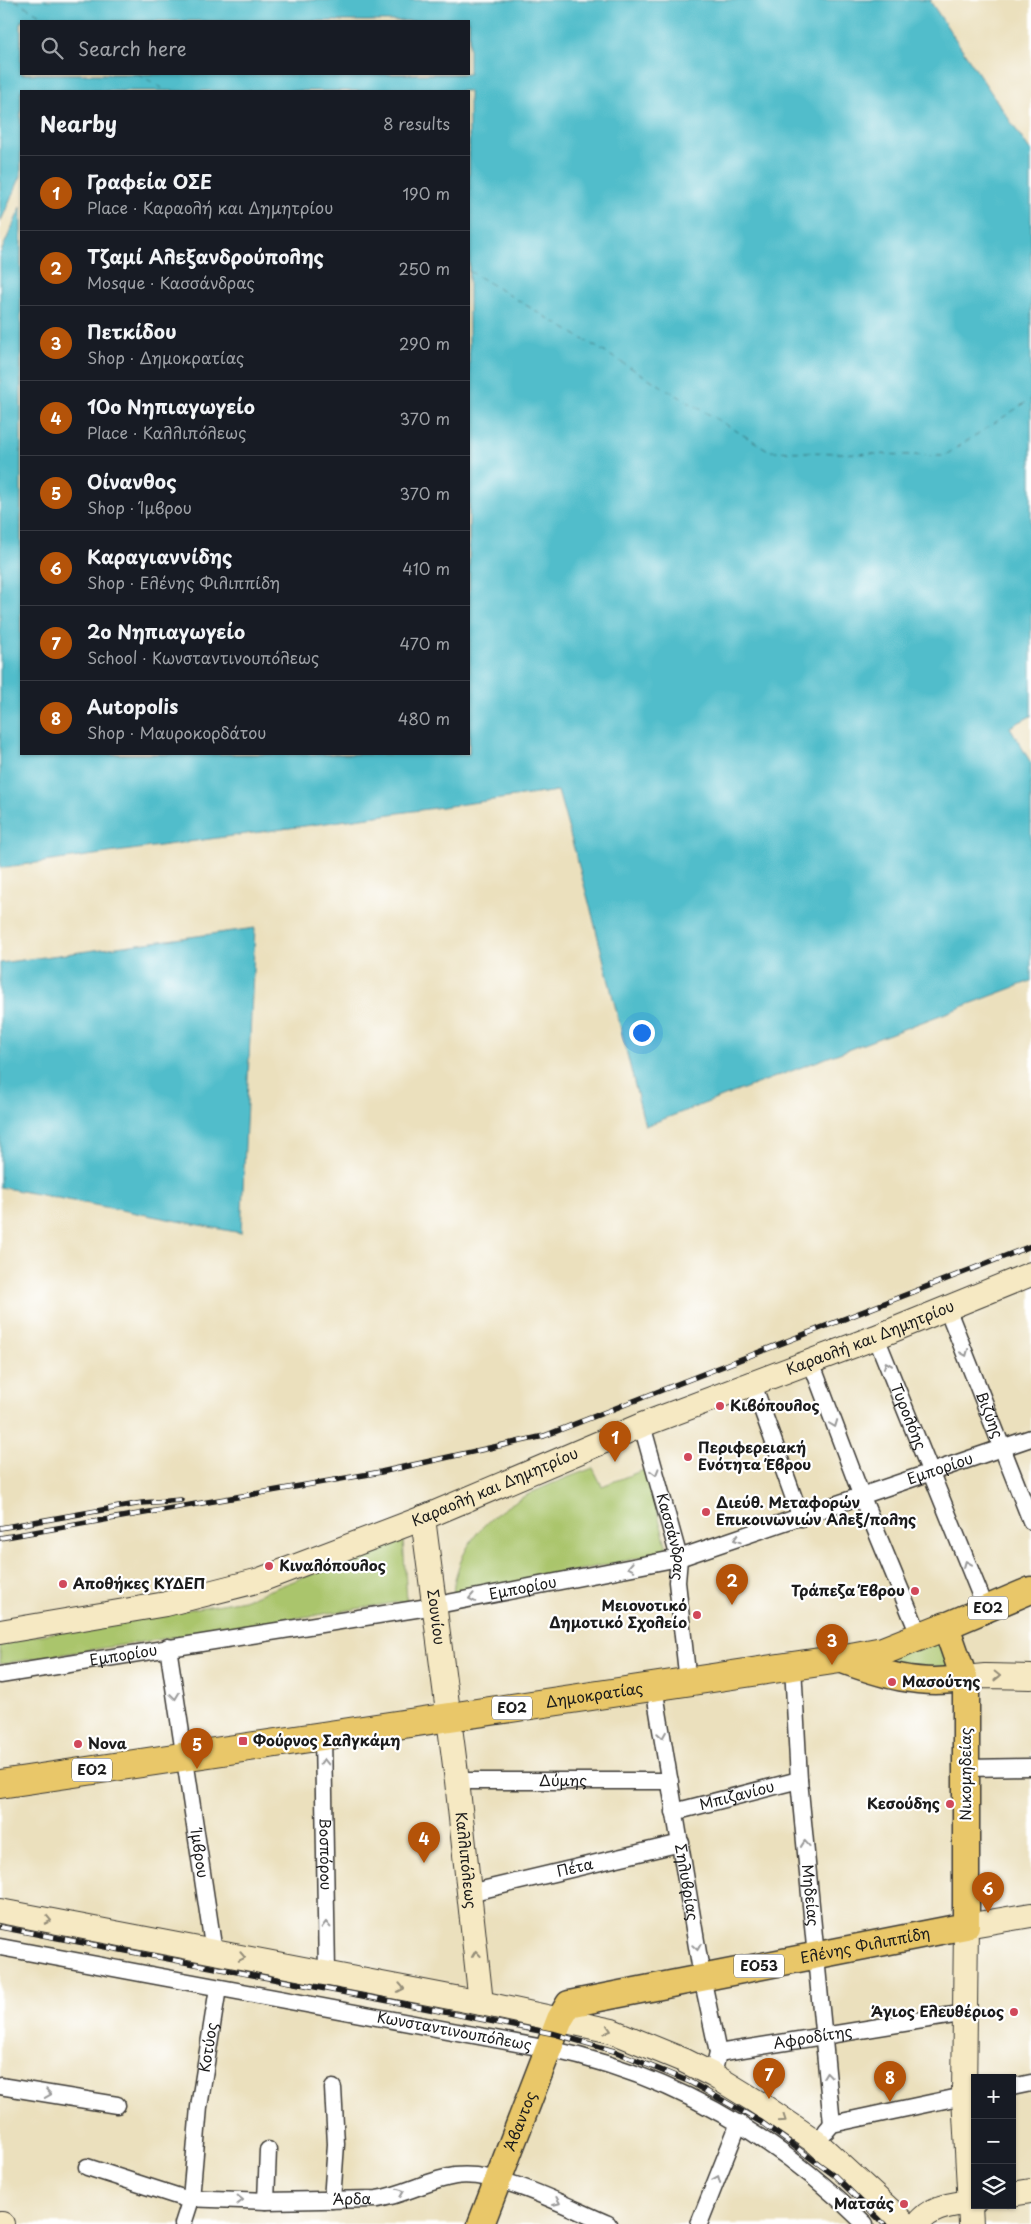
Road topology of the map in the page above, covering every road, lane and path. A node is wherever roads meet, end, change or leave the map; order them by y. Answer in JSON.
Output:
{"nodes":[{"id":1,"x":1030,"y":1276,"type":"edge"},
{"id":2,"x":947,"y":1308,"type":"junction"},
{"id":3,"x":876,"y":1337,"type":"junction"},
{"id":4,"x":810,"y":1362,"type":"junction"},
{"id":5,"x":753,"y":1384,"type":"junction"},
{"id":6,"x":642,"y":1425,"type":"junction"},
{"id":7,"x":1031,"y":1438,"type":"edge"},
{"id":8,"x":1002,"y":1448,"type":"junction"},
{"id":9,"x":931,"y":1473,"type":"junction"},
{"id":10,"x":862,"y":1497,"type":"junction"},
{"id":11,"x":424,"y":1518,"type":"junction"},
{"id":12,"x":801,"y":1518,"type":"junction"},
{"id":13,"x":1031,"y":1521,"type":"edge"},
{"id":14,"x":679,"y":1558,"type":"junction"},
{"id":15,"x":1031,"y":1590,"type":"edge"},
{"id":16,"x":434,"y":1606,"type":"junction"},
{"id":17,"x":986,"y":1609,"type":"junction"},
{"id":18,"x":946,"y":1626,"type":"junction"},
{"id":19,"x":0,"y":1632,"type":"edge"},
{"id":20,"x":920,"y":1637,"type":"junction"},
{"id":21,"x":168,"y":1647,"type":"junction"},
{"id":22,"x":840,"y":1660,"type":"junction"},
{"id":23,"x":794,"y":1666,"type":"junction"},
{"id":24,"x":0,"y":1675,"type":"edge"},
{"id":25,"x":1031,"y":1677,"type":"edge"},
{"id":26,"x":964,"y":1678,"type":"junction"},
{"id":27,"x":688,"y":1682,"type":"junction"},
{"id":28,"x":654,"y":1687,"type":"junction"},
{"id":29,"x":448,"y":1717,"type":"junction"},
{"id":30,"x":323,"y":1735,"type":"junction"},
{"id":31,"x":183,"y":1756,"type":"junction"},
{"id":32,"x":1031,"y":1767,"type":"edge"},
{"id":33,"x":966,"y":1768,"type":"junction"},
{"id":34,"x":799,"y":1780,"type":"junction"},
{"id":35,"x":457,"y":1781,"type":"junction"},
{"id":36,"x":670,"y":1781,"type":"junction"},
{"id":37,"x":0,"y":1784,"type":"edge"},
{"id":38,"x":674,"y":1812,"type":"junction"},
{"id":39,"x":681,"y":1843,"type":"junction"},
{"id":40,"x":469,"y":1893,"type":"junction"},
{"id":41,"x":0,"y":1911,"type":"edge"},
{"id":42,"x":1031,"y":1915,"type":"edge"},
{"id":43,"x":966,"y":1926,"type":"junction"},
{"id":44,"x":0,"y":1947,"type":"edge"},
{"id":45,"x":214,"y":1952,"type":"junction"},
{"id":46,"x":815,"y":1954,"type":"junction"},
{"id":47,"x":327,"y":1973,"type":"junction"},
{"id":48,"x":702,"y":1977,"type":"junction"},
{"id":49,"x":218,"y":1988,"type":"junction"},
{"id":50,"x":481,"y":2003,"type":"junction"},
{"id":51,"x":966,"y":2013,"type":"junction"},
{"id":52,"x":560,"y":2018,"type":"junction"},
{"id":53,"x":823,"y":2036,"type":"junction"},
{"id":54,"x":549,"y":2049,"type":"junction"},
{"id":55,"x":716,"y":2064,"type":"junction"},
{"id":56,"x":1031,"y":2083,"type":"edge"},
{"id":57,"x":0,"y":2086,"type":"edge"},
{"id":58,"x":1016,"y":2086,"type":"edge"},
{"id":59,"x":333,"y":2088,"type":"dead end"},
{"id":60,"x":969,"y":2095,"type":"edge"},
{"id":61,"x":117,"y":2105,"type":"dead end"},
{"id":62,"x":739,"y":2123,"type":"junction"},
{"id":63,"x":832,"y":2124,"type":"junction"},
{"id":64,"x":816,"y":2142,"type":"junction"},
{"id":65,"x":268,"y":2150,"type":"dead end"},
{"id":66,"x":87,"y":2167,"type":"dead end"},
{"id":67,"x":971,"y":2171,"type":"edge"},
{"id":68,"x":498,"y":2180,"type":"junction"},
{"id":69,"x":1031,"y":2191,"type":"edge"},
{"id":70,"x":1016,"y":2193,"type":"edge"},
{"id":71,"x":191,"y":2199,"type":"junction"},
{"id":72,"x":266,"y":2200,"type":"junction"},
{"id":73,"x":332,"y":2200,"type":"junction"},
{"id":74,"x":972,"y":2209,"type":"edge"},
{"id":75,"x":183,"y":2224,"type":"edge"},
{"id":76,"x":480,"y":2224,"type":"edge"},
{"id":77,"x":608,"y":2224,"type":"edge"},
{"id":78,"x":699,"y":2224,"type":"edge"},
{"id":79,"x":866,"y":2224,"type":"edge"},
{"id":80,"x":905,"y":2224,"type":"edge"},
{"id":81,"x":918,"y":2224,"type":"edge"}],
"edges":[{"from":1,"to":2,"type":"street","name":"Καραολή και Δημητρίου"},
{"from":2,"to":3,"type":"street","name":"Καραολή και Δημητρίου"},
{"from":2,"to":8,"type":"street","name":"Βιζύης","one_way":true},
{"from":3,"to":4,"type":"street","name":"Καραολή και Δημητρίου"},
{"from":9,"to":3,"type":"street","name":"Τυρολόης","one_way":true},
{"from":4,"to":5,"type":"street","name":"Καραολή και Δημητρίου"},
{"from":4,"to":10,"type":"street","one_way":true},
{"from":5,"to":6,"type":"street","name":"Καραολή και Δημητρίου"},
{"from":5,"to":12,"type":"street"},
{"from":6,"to":11,"type":"street","name":"Καραολή και Δημητρίου"},
{"from":6,"to":14,"type":"street","name":"Κασσάνδρας","one_way":true},
{"from":7,"to":8,"type":"street","name":"Εμπορίου"},
{"from":8,"to":9,"type":"street","name":"Εμπορίου"},
{"from":8,"to":13,"type":"street","name":"Βιζύης"},
{"from":9,"to":10,"type":"street","name":"Εμπορίου"},
{"from":17,"to":9,"type":"street","name":"Τυρολόης","one_way":true},
{"from":10,"to":12,"type":"street","name":"Εμπορίου"},
{"from":10,"to":20,"type":"street"},
{"from":11,"to":16,"type":"street","name":"Σουνίου"},
{"from":11,"to":19,"type":"street","name":"Καραολή και Δημητρίου"},
{"from":12,"to":14,"type":"street","name":"Εμπορίου","one_way":true},
{"from":14,"to":16,"type":"street","name":"Εμπορίου","one_way":true},
{"from":14,"to":27,"type":"street","name":"Κασσάνδρας"},
{"from":15,"to":17,"type":"main road","name":"Δημοκρατίας","number":"ΕΟ2"},
{"from":16,"to":21,"type":"street","name":"Εμπορίου"},
{"from":16,"to":29,"type":"street","name":"Σουνίου"},
{"from":17,"to":18,"type":"main road","name":"Δημοκρατίας","number":"ΕΟ2"},
{"from":18,"to":20,"type":"highway","name":"Δημοκρατίας","number":"ΕΟ2"},
{"from":18,"to":26,"type":"main road","name":"Νικομηδείας"},
{"from":20,"to":22,"type":"highway","name":"Δημοκρατίας","number":"ΕΟ2"},
{"from":21,"to":24,"type":"street","name":"Εμπορίου"},
{"from":21,"to":31,"type":"street","name":"Ίμβρου","one_way":true},
{"from":22,"to":23,"type":"highway","name":"Δημοκρατίας","number":"ΕΟ2"},
{"from":22,"to":26,"type":"main road"},
{"from":23,"to":27,"type":"highway","name":"Δημοκρατίας","number":"ΕΟ2"},
{"from":23,"to":34,"type":"street","name":"Μηδείας"},
{"from":26,"to":25,"type":"street","one_way":true},
{"from":26,"to":33,"type":"main road","name":"Νικομηδείας"},
{"from":27,"to":28,"type":"highway","name":"Δημοκρατίας","number":"ΕΟ2"},
{"from":28,"to":29,"type":"highway","name":"Δημοκρατίας","number":"ΕΟ2"},
{"from":28,"to":36,"type":"street","name":"Σηλυβρίας","one_way":true},
{"from":29,"to":30,"type":"highway","name":"Δημοκρατίας","number":"ΕΟ2"},
{"from":29,"to":35,"type":"street","name":"Καλλιπόλεως"},
{"from":30,"to":31,"type":"highway","name":"Δημοκρατίας","number":"ΕΟ2"},
{"from":47,"to":30,"type":"street","name":"Βοσπόρου","one_way":true},
{"from":31,"to":37,"type":"highway","name":"Δημοκρατίας","number":"ΕΟ2"},
{"from":31,"to":45,"type":"street","name":"Ίμβρου"},
{"from":32,"to":33,"type":"street"},
{"from":33,"to":43,"type":"main road","name":"Νικομηδείας"},
{"from":34,"to":38,"type":"street","name":"Μπιζανίου"},
{"from":46,"to":34,"type":"street","name":"Μηδείας","one_way":true},
{"from":35,"to":36,"type":"street","name":"Δύμης"},
{"from":35,"to":40,"type":"street","name":"Καλλιπόλεως"},
{"from":36,"to":38,"type":"street","name":"Σηλυβρίας"},
{"from":38,"to":39,"type":"street","name":"Σηλυβρίας"},
{"from":39,"to":40,"type":"street","name":"Πέτα"},
{"from":39,"to":48,"type":"street","name":"Σηλυβρίας","one_way":true},
{"from":50,"to":40,"type":"street","name":"Καλλιπόλεως","one_way":true},
{"from":41,"to":45,"type":"street","one_way":true},
{"from":42,"to":43,"type":"street","name":"Ελένης Φιλιππίδη"},
{"from":43,"to":46,"type":"main road","name":"Ελένης Φιλιππίδη","number":"ΕΟ53"},
{"from":43,"to":51,"type":"street"},
{"from":44,"to":49,"type":"street","name":"Κωνσταντινουπόλεως"},
{"from":45,"to":47,"type":"street","one_way":true},
{"from":46,"to":48,"type":"main road","name":"Ελένης Φιλιππίδη","number":"ΕΟ53"},
{"from":46,"to":53,"type":"street","name":"Μηδείας"},
{"from":47,"to":50,"type":"street","one_way":true},
{"from":48,"to":52,"type":"main road","name":"Ελένης Φιλιππίδη","number":"ΕΟ53"},
{"from":48,"to":55,"type":"street","name":"Σηλυβρίας"},
{"from":49,"to":54,"type":"street","name":"Κωνσταντινουπόλεως"},
{"from":49,"to":71,"type":"street","name":"Κοτύος"},
{"from":50,"to":52,"type":"street"},
{"from":51,"to":53,"type":"street","name":"Αφροδίτης"},
{"from":51,"to":60,"type":"street"},
{"from":52,"to":54,"type":"main road","name":"Άβαντος","number":"ΕΟ53"},
{"from":52,"to":55,"type":"street","one_way":true},
{"from":53,"to":55,"type":"street","name":"Αφροδίτης"},
{"from":63,"to":53,"type":"street","name":"Μηδείας","one_way":true},
{"from":54,"to":62,"type":"street","name":"Κωνσταντινουπόλεως"},
{"from":54,"to":68,"type":"main road","name":"Άβαντος","number":"ΕΟ53"},
{"from":55,"to":64,"type":"street","one_way":true},
{"from":56,"to":58,"type":"street"},
{"from":57,"to":61,"type":"street","one_way":true},
{"from":59,"to":73,"type":"street"},
{"from":60,"to":63,"type":"street"},
{"from":60,"to":67,"type":"street"},
{"from":78,"to":62,"type":"street","one_way":true},
{"from":62,"to":79,"type":"street","name":"Κωνσταντινουπόλεως"},
{"from":63,"to":64,"type":"street"},
{"from":64,"to":80,"type":"street"},
{"from":65,"to":72,"type":"street"},
{"from":66,"to":71,"type":"street","name":"Άρδα"},
{"from":73,"to":68,"type":"street","name":"Άρδα","one_way":true},
{"from":68,"to":76,"type":"main road","name":"Άβαντος","number":"ΕΟ53"},
{"from":68,"to":77,"type":"street","name":"Άρδα","one_way":true},
{"from":69,"to":70,"type":"street"},
{"from":71,"to":72,"type":"street","name":"Άρδα","one_way":true},
{"from":71,"to":75,"type":"street"},
{"from":72,"to":73,"type":"street","name":"Άρδα"},
{"from":74,"to":81,"type":"street"}]}
